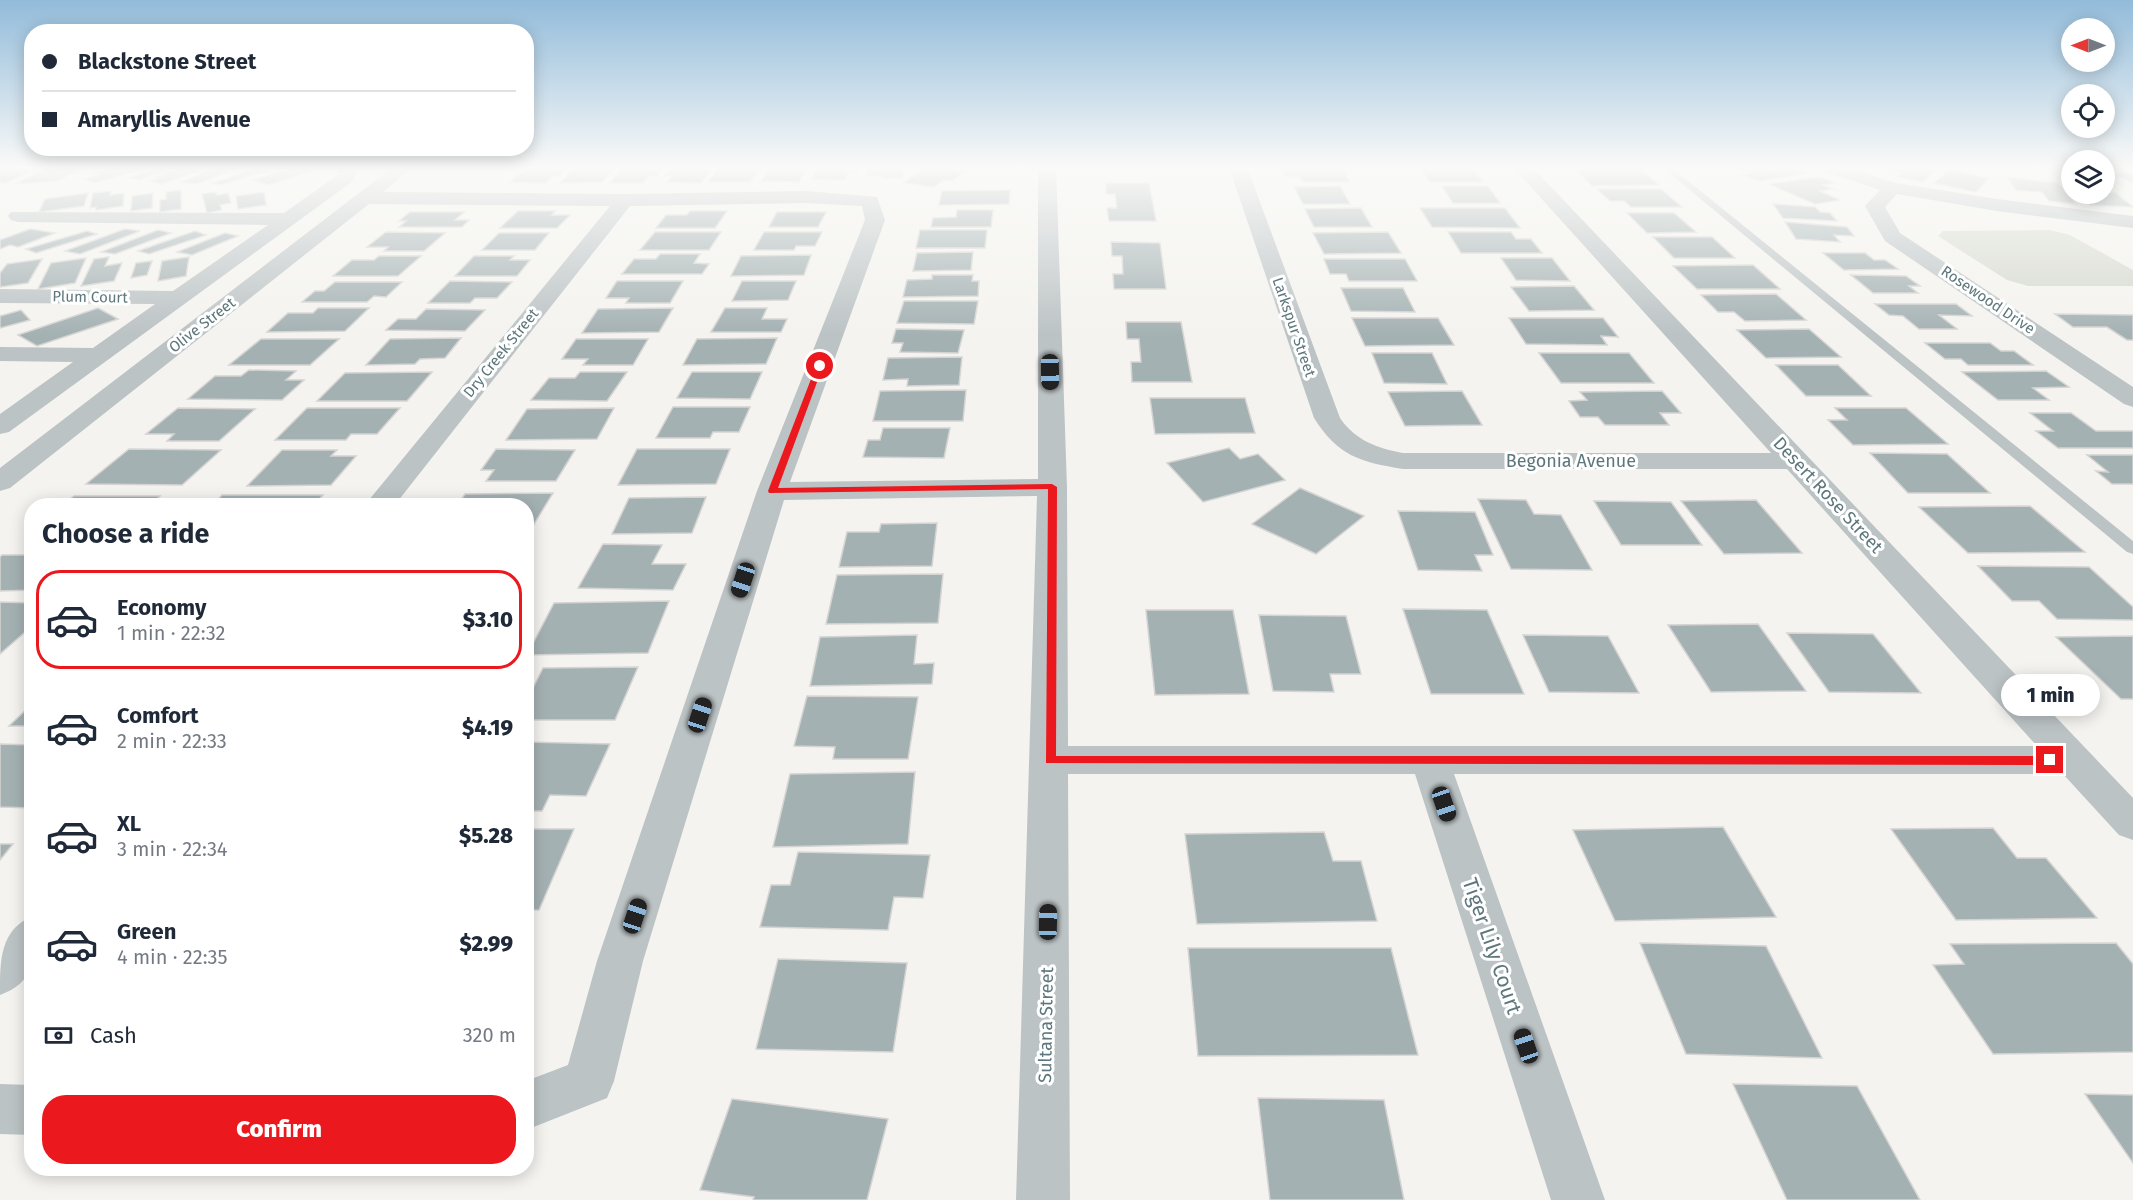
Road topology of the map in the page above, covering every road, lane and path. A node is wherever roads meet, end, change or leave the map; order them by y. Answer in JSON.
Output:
{"nodes":[{"id":1,"x":281,"y":223,"type":"edge"},
{"id":2,"x":332,"y":223,"type":"edge"},
{"id":3,"x":606,"y":223,"type":"edge"},
{"id":4,"x":874,"y":223,"type":"edge"},
{"id":5,"x":1048,"y":223,"type":"edge"},
{"id":6,"x":1258,"y":223,"type":"edge"},
{"id":7,"x":1574,"y":223,"type":"edge"},
{"id":8,"x":1734,"y":223,"type":"edge"},
{"id":9,"x":1885,"y":223,"type":"edge"},
{"id":10,"x":0,"y":296,"type":"edge"},
{"id":11,"x":179,"y":298,"type":"junction"},
{"id":12,"x":0,"y":354,"type":"edge"},
{"id":13,"x":101,"y":355,"type":"junction"},
{"id":14,"x":2133,"y":399,"type":"edge"},
{"id":15,"x":6,"y":418,"type":"edge"},
{"id":16,"x":1350,"y":447,"type":"joint"},
{"id":17,"x":1795,"y":460,"type":"junction"},
{"id":18,"x":0,"y":482,"type":"edge"},
{"id":19,"x":1052,"y":487,"type":"junction"},
{"id":20,"x":772,"y":491,"type":"junction"},
{"id":21,"x":384,"y":498,"type":"edge"},
{"id":22,"x":2133,"y":549,"type":"edge"},
{"id":23,"x":1050,"y":760,"type":"junction"},
{"id":24,"x":1430,"y":760,"type":"junction"},
{"id":25,"x":2074,"y":760,"type":"junction"},
{"id":26,"x":2133,"y":824,"type":"edge"},
{"id":27,"x":24,"y":945,"type":"edge"},
{"id":28,"x":0,"y":975,"type":"edge"},
{"id":29,"x":534,"y":1103,"type":"edge"},
{"id":30,"x":0,"y":1109,"type":"edge"},
{"id":31,"x":24,"y":1110,"type":"edge"},
{"id":32,"x":1043,"y":1200,"type":"edge"},
{"id":33,"x":1578,"y":1200,"type":"edge"}],
"edges":[{"from":1,"to":11,"type":"street","name":"Olive Street"},
{"from":2,"to":18,"type":"street","name":"Olive Street"},
{"from":3,"to":21,"type":"street","name":"Dry Creek Street"},
{"from":4,"to":20,"type":"street"},
{"from":5,"to":19,"type":"street","name":"Sultana Street"},
{"from":6,"to":16,"type":"street","name":"Larkspur Street"},
{"from":7,"to":17,"type":"street","name":"Desert Rose Street"},
{"from":8,"to":22,"type":"lane"},
{"from":9,"to":14,"type":"street","name":"Rosewood Drive"},
{"from":10,"to":11,"type":"street","name":"Plum Court"},
{"from":11,"to":13,"type":"street","name":"Olive Street"},
{"from":12,"to":13,"type":"street"},
{"from":13,"to":15,"type":"street","name":"Olive Street"},
{"from":16,"to":17,"type":"street","name":"Begonia Avenue"},
{"from":17,"to":25,"type":"street","name":"Desert Rose Street"},
{"from":19,"to":20,"type":"street"},
{"from":19,"to":23,"type":"street","name":"Sultana Street"},
{"from":20,"to":29,"type":"street"},
{"from":23,"to":24,"type":"street"},
{"from":23,"to":32,"type":"street","name":"Sultana Street"},
{"from":24,"to":25,"type":"street"},
{"from":24,"to":33,"type":"street","name":"Tiger Lily Court"},
{"from":25,"to":26,"type":"street","name":"Desert Rose Street"},
{"from":27,"to":28,"type":"street"},
{"from":30,"to":31,"type":"street"}]}
